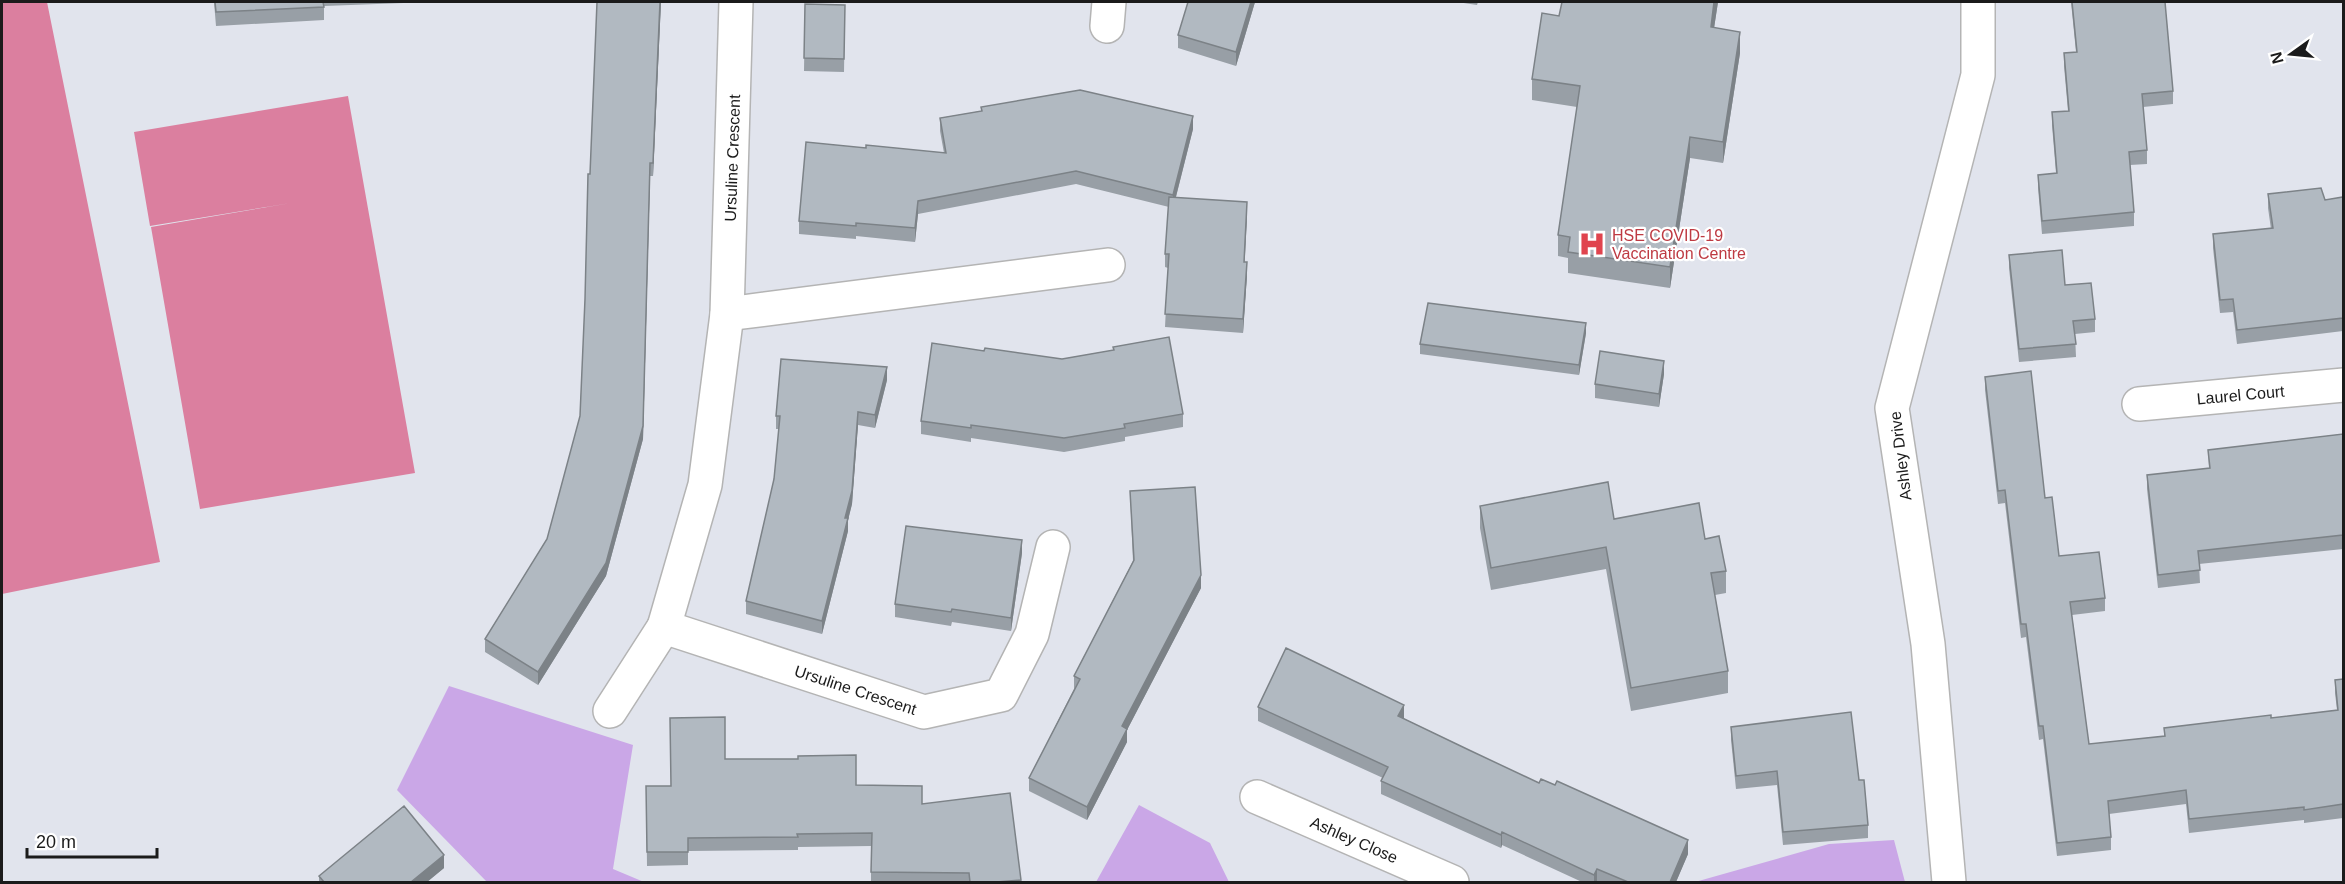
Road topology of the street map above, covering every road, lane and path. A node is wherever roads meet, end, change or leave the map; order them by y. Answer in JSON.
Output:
{"nodes":[{"id":1,"x":736,"y":2,"type":"edge"},
{"id":2,"x":1978,"y":2,"type":"edge"},
{"id":3,"x":1108,"y":265,"type":"dead end"},
{"id":4,"x":727,"y":314,"type":"junction"},
{"id":5,"x":2343,"y":385,"type":"edge"},
{"id":6,"x":2139,"y":404,"type":"dead end"},
{"id":7,"x":1053,"y":547,"type":"dead end"},
{"id":8,"x":664,"y":627,"type":"junction"},
{"id":9,"x":610,"y":711,"type":"dead end"},
{"id":10,"x":1257,"y":796,"type":"dead end"},
{"id":11,"x":1452,"y":882,"type":"edge"},
{"id":12,"x":1949,"y":882,"type":"edge"}],
"edges":[{"from":1,"to":4,"type":"street","name":"Ursuline Crescent"},
{"from":2,"to":12,"type":"street","name":"Ashley Drive"},
{"from":3,"to":4,"type":"street"},
{"from":4,"to":8,"type":"street","name":"Ursuline Crescent"},
{"from":5,"to":6,"type":"street","name":"Laurel Court"},
{"from":7,"to":8,"type":"street","name":"Ursuline Crescent"},
{"from":8,"to":9,"type":"street","name":"Ursuline Crescent"},
{"from":10,"to":11,"type":"street","name":"Ashley Close"}]}
